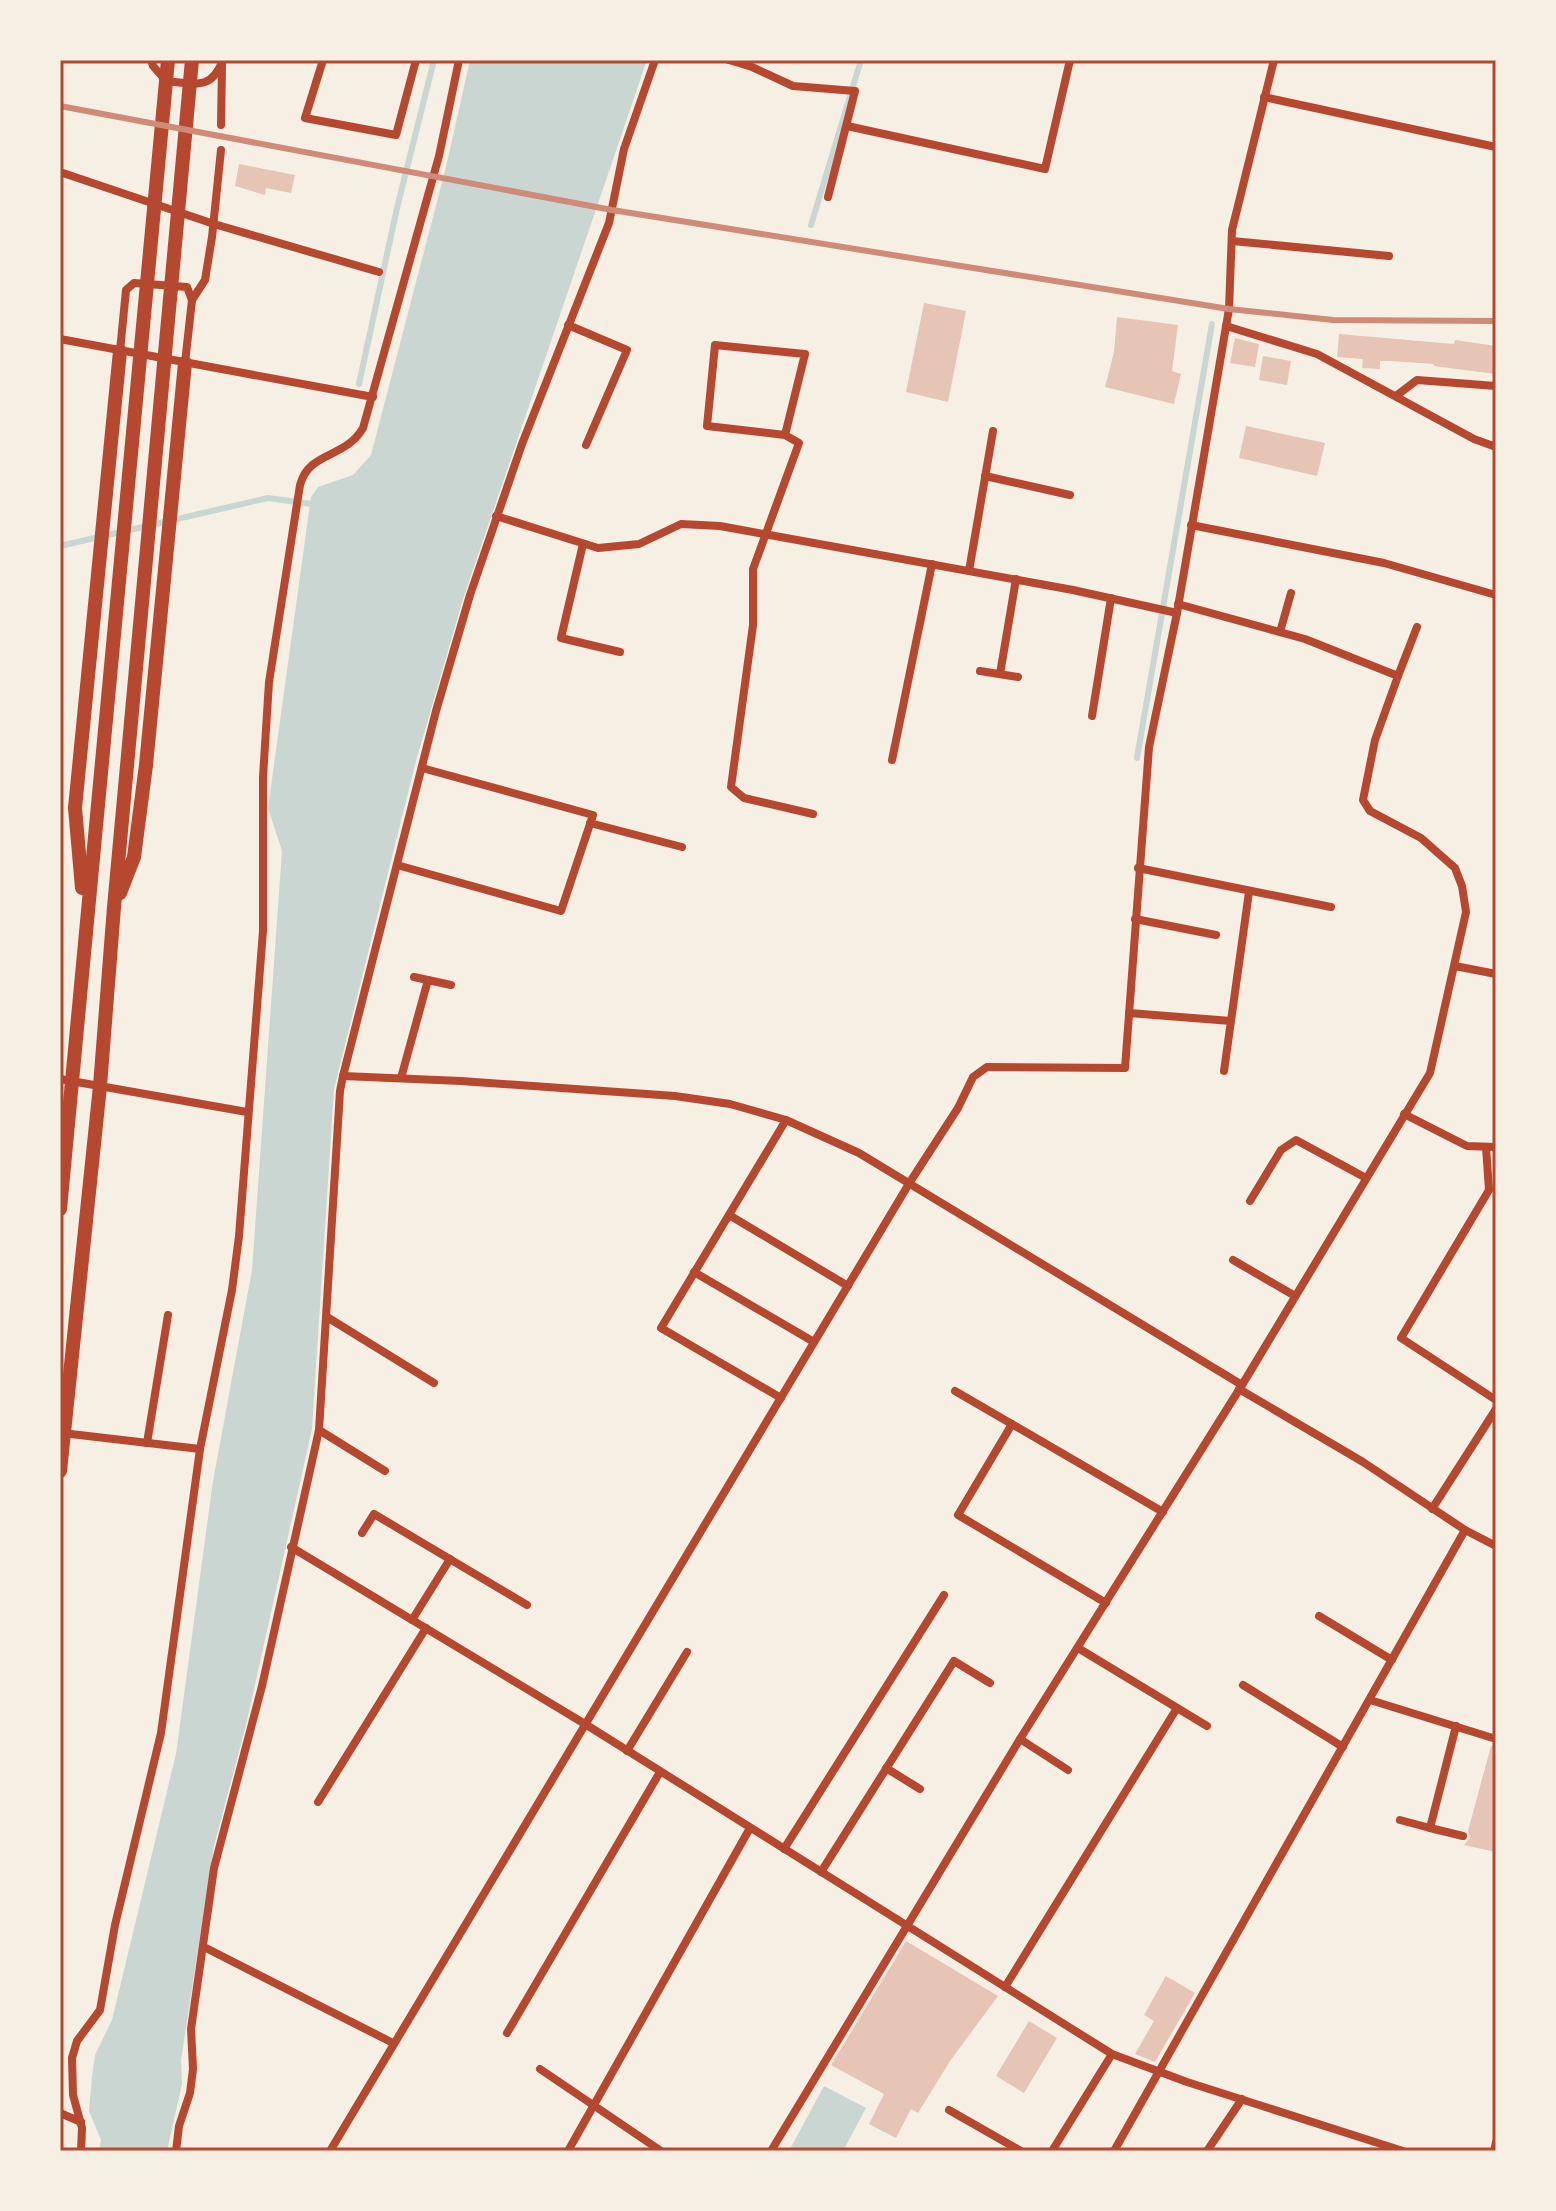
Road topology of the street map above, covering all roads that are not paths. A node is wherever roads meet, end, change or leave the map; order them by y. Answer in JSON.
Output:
{"nodes":[{"id":1,"x":151,"y":60,"type":"edge"},
{"id":2,"x":168,"y":60,"type":"edge"},
{"id":3,"x":192,"y":60,"type":"edge"},
{"id":4,"x":323,"y":60,"type":"edge"},
{"id":5,"x":416,"y":60,"type":"edge"},
{"id":6,"x":459,"y":60,"type":"edge"},
{"id":7,"x":655,"y":60,"type":"edge"},
{"id":8,"x":729,"y":60,"type":"edge"},
{"id":9,"x":1070,"y":60,"type":"edge"},
{"id":10,"x":1274,"y":60,"type":"edge"},
{"id":11,"x":222,"y":61,"type":"edge"},
{"id":12,"x":1264,"y":97,"type":"junction"},
{"id":13,"x":221,"y":125,"type":"dead end"},
{"id":14,"x":847,"y":126,"type":"junction"},
{"id":15,"x":1496,"y":147,"type":"edge"},
{"id":16,"x":221,"y":150,"type":"dead end"},
{"id":17,"x":60,"y":172,"type":"edge"},
{"id":18,"x":828,"y":197,"type":"dead end"},
{"id":19,"x":214,"y":224,"type":"junction"},
{"id":20,"x":1232,"y":241,"type":"junction"},
{"id":21,"x":1389,"y":256,"type":"dead end"},
{"id":22,"x":379,"y":272,"type":"dead end"},
{"id":23,"x":192,"y":300,"type":"junction"},
{"id":24,"x":568,"y":325,"type":"junction"},
{"id":25,"x":1226,"y":326,"type":"junction"},
{"id":26,"x":60,"y":339,"type":"edge"},
{"id":27,"x":120,"y":351,"type":"junction"},
{"id":28,"x":185,"y":363,"type":"junction"},
{"id":29,"x":1496,"y":386,"type":"edge"},
{"id":30,"x":1396,"y":396,"type":"junction"},
{"id":31,"x":373,"y":397,"type":"junction"},
{"id":32,"x":993,"y":431,"type":"dead end"},
{"id":33,"x":785,"y":435,"type":"junction"},
{"id":34,"x":586,"y":445,"type":"dead end"},
{"id":35,"x":1496,"y":447,"type":"edge"},
{"id":36,"x":985,"y":476,"type":"junction"},
{"id":37,"x":1070,"y":495,"type":"dead end"},
{"id":38,"x":496,"y":516,"type":"junction"},
{"id":39,"x":1191,"y":525,"type":"junction"},
{"id":40,"x":765,"y":536,"type":"junction"},
{"id":41,"x":583,"y":544,"type":"junction"},
{"id":42,"x":932,"y":564,"type":"junction"},
{"id":43,"x":969,"y":571,"type":"junction"},
{"id":44,"x":1016,"y":579,"type":"junction"},
{"id":45,"x":1291,"y":593,"type":"dead end"},
{"id":46,"x":1496,"y":595,"type":"edge"},
{"id":47,"x":1111,"y":598,"type":"junction"},
{"id":48,"x":1178,"y":608,"type":"junction"},
{"id":49,"x":1417,"y":627,"type":"dead end"},
{"id":50,"x":1280,"y":632,"type":"junction"},
{"id":51,"x":620,"y":652,"type":"dead end"},
{"id":52,"x":980,"y":671,"type":"dead end"},
{"id":53,"x":1000,"y":674,"type":"junction"},
{"id":54,"x":1398,"y":676,"type":"junction"},
{"id":55,"x":1018,"y":677,"type":"dead end"},
{"id":56,"x":1092,"y":716,"type":"dead end"},
{"id":57,"x":892,"y":760,"type":"dead end"},
{"id":58,"x":422,"y":768,"type":"junction"},
{"id":59,"x":813,"y":814,"type":"dead end"},
{"id":60,"x":590,"y":823,"type":"junction"},
{"id":61,"x":682,"y":847,"type":"dead end"},
{"id":62,"x":397,"y":865,"type":"junction"},
{"id":63,"x":1138,"y":868,"type":"junction"},
{"id":64,"x":1249,"y":892,"type":"junction"},
{"id":65,"x":114,"y":907,"type":"junction"},
{"id":66,"x":1331,"y":907,"type":"dead end"},
{"id":67,"x":1135,"y":919,"type":"junction"},
{"id":68,"x":85,"y":925,"type":"junction"},
{"id":69,"x":1216,"y":935,"type":"dead end"},
{"id":70,"x":1455,"y":966,"type":"junction"},
{"id":71,"x":1496,"y":974,"type":"edge"},
{"id":72,"x":414,"y":977,"type":"dead end"},
{"id":73,"x":428,"y":980,"type":"junction"},
{"id":74,"x":451,"y":985,"type":"dead end"},
{"id":75,"x":1129,"y":1013,"type":"junction"},
{"id":76,"x":1231,"y":1021,"type":"junction"},
{"id":77,"x":1224,"y":1071,"type":"dead end"},
{"id":78,"x":343,"y":1076,"type":"junction"},
{"id":79,"x":401,"y":1078,"type":"junction"},
{"id":80,"x":67,"y":1080,"type":"edge"},
{"id":81,"x":100,"y":1086,"type":"junction"},
{"id":82,"x":247,"y":1112,"type":"junction"},
{"id":83,"x":1404,"y":1114,"type":"junction"},
{"id":84,"x":786,"y":1120,"type":"junction"},
{"id":85,"x":1491,"y":1147,"type":"edge"},
{"id":86,"x":1366,"y":1178,"type":"junction"},
{"id":87,"x":910,"y":1182,"type":"junction"},
{"id":88,"x":1250,"y":1201,"type":"dead end"},
{"id":89,"x":60,"y":1203,"type":"edge"},
{"id":90,"x":60,"y":1209,"type":"edge"},
{"id":91,"x":729,"y":1215,"type":"junction"},
{"id":92,"x":1233,"y":1260,"type":"dead end"},
{"id":93,"x":694,"y":1272,"type":"junction"},
{"id":94,"x":848,"y":1286,"type":"junction"},
{"id":95,"x":1295,"y":1296,"type":"junction"},
{"id":96,"x":168,"y":1315,"type":"dead end"},
{"id":97,"x":327,"y":1317,"type":"junction"},
{"id":98,"x":814,"y":1342,"type":"junction"},
{"id":99,"x":434,"y":1383,"type":"dead end"},
{"id":100,"x":1240,"y":1387,"type":"junction"},
{"id":101,"x":955,"y":1391,"type":"dead end"},
{"id":102,"x":781,"y":1398,"type":"junction"},
{"id":103,"x":1496,"y":1400,"type":"edge"},
{"id":104,"x":1496,"y":1409,"type":"edge"},
{"id":105,"x":1012,"y":1424,"type":"junction"},
{"id":106,"x":319,"y":1430,"type":"junction"},
{"id":107,"x":62,"y":1433,"type":"edge"},
{"id":108,"x":147,"y":1443,"type":"junction"},
{"id":109,"x":200,"y":1449,"type":"junction"},
{"id":110,"x":60,"y":1471,"type":"edge"},
{"id":111,"x":385,"y":1471,"type":"dead end"},
{"id":112,"x":1432,"y":1509,"type":"junction"},
{"id":113,"x":1163,"y":1512,"type":"junction"},
{"id":114,"x":1465,"y":1530,"type":"junction"},
{"id":115,"x":362,"y":1533,"type":"dead end"},
{"id":116,"x":1496,"y":1546,"type":"edge"},
{"id":117,"x":291,"y":1547,"type":"junction"},
{"id":118,"x":450,"y":1559,"type":"junction"},
{"id":119,"x":944,"y":1595,"type":"dead end"},
{"id":120,"x":1106,"y":1603,"type":"junction"},
{"id":121,"x":527,"y":1605,"type":"dead end"},
{"id":122,"x":1319,"y":1616,"type":"dead end"},
{"id":123,"x":412,"y":1620,"type":"junction"},
{"id":124,"x":426,"y":1628,"type":"junction"},
{"id":125,"x":1078,"y":1648,"type":"junction"},
{"id":126,"x":687,"y":1652,"type":"dead end"},
{"id":127,"x":1392,"y":1660,"type":"junction"},
{"id":128,"x":990,"y":1683,"type":"dead end"},
{"id":129,"x":1243,"y":1685,"type":"dead end"},
{"id":130,"x":1370,"y":1700,"type":"junction"},
{"id":131,"x":1177,"y":1708,"type":"junction"},
{"id":132,"x":585,"y":1724,"type":"junction"},
{"id":133,"x":1207,"y":1726,"type":"dead end"},
{"id":134,"x":1456,"y":1726,"type":"junction"},
{"id":135,"x":1020,"y":1739,"type":"junction"},
{"id":136,"x":1496,"y":1739,"type":"edge"},
{"id":137,"x":1343,"y":1747,"type":"junction"},
{"id":138,"x":627,"y":1751,"type":"junction"},
{"id":139,"x":886,"y":1768,"type":"junction"},
{"id":140,"x":1068,"y":1770,"type":"dead end"},
{"id":141,"x":660,"y":1772,"type":"junction"},
{"id":142,"x":920,"y":1789,"type":"dead end"},
{"id":143,"x":318,"y":1802,"type":"dead end"},
{"id":144,"x":1400,"y":1820,"type":"dead end"},
{"id":145,"x":750,"y":1828,"type":"junction"},
{"id":146,"x":1430,"y":1828,"type":"junction"},
{"id":147,"x":1463,"y":1836,"type":"dead end"},
{"id":148,"x":784,"y":1849,"type":"junction"},
{"id":149,"x":821,"y":1872,"type":"junction"},
{"id":150,"x":907,"y":1927,"type":"junction"},
{"id":151,"x":204,"y":1947,"type":"junction"},
{"id":152,"x":1005,"y":1987,"type":"junction"},
{"id":153,"x":507,"y":2033,"type":"dead end"},
{"id":154,"x":393,"y":2043,"type":"junction"},
{"id":155,"x":1112,"y":2054,"type":"junction"},
{"id":156,"x":540,"y":2069,"type":"dead end"},
{"id":157,"x":1158,"y":2072,"type":"junction"},
{"id":158,"x":1242,"y":2099,"type":"junction"},
{"id":159,"x":592,"y":2106,"type":"junction"},
{"id":160,"x":949,"y":2110,"type":"dead end"},
{"id":161,"x":60,"y":2113,"type":"edge"},
{"id":162,"x":81,"y":2122,"type":"junction"},
{"id":163,"x":1375,"y":2142,"type":"junction"},
{"id":164,"x":1496,"y":2142,"type":"edge"},
{"id":165,"x":81,"y":2151,"type":"edge"},
{"id":166,"x":176,"y":2151,"type":"edge"},
{"id":167,"x":330,"y":2151,"type":"edge"},
{"id":168,"x":568,"y":2151,"type":"edge"},
{"id":169,"x":661,"y":2151,"type":"edge"},
{"id":170,"x":771,"y":2151,"type":"edge"},
{"id":171,"x":1021,"y":2151,"type":"edge"},
{"id":172,"x":1052,"y":2151,"type":"edge"},
{"id":173,"x":1114,"y":2151,"type":"edge"},
{"id":174,"x":1207,"y":2151,"type":"edge"},
{"id":175,"x":1370,"y":2151,"type":"edge"},
{"id":176,"x":1403,"y":2151,"type":"edge"},
{"id":177,"x":1494,"y":2151,"type":"edge"}],
"edges":[{"from":1,"to":11,"type":"street"},
{"from":2,"to":68,"type":"main road"},
{"from":3,"to":65,"type":"main road"},
{"from":4,"to":5,"type":"street"},
{"from":6,"to":31,"type":"street"},
{"from":7,"to":24,"type":"street"},
{"from":8,"to":14,"type":"street"},
{"from":9,"to":14,"type":"street"},
{"from":10,"to":12,"type":"street"},
{"from":11,"to":13,"type":"street"},
{"from":12,"to":15,"type":"street"},
{"from":12,"to":20,"type":"street"},
{"from":14,"to":18,"type":"street"},
{"from":16,"to":19,"type":"street"},
{"from":17,"to":19,"type":"street"},
{"from":19,"to":22,"type":"street"},
{"from":19,"to":23,"type":"street"},
{"from":20,"to":21,"type":"street"},
{"from":20,"to":25,"type":"street"},
{"from":23,"to":27,"type":"street"},
{"from":23,"to":28,"type":"street"},
{"from":24,"to":34,"type":"street"},
{"from":24,"to":38,"type":"street"},
{"from":25,"to":30,"type":"street"},
{"from":25,"to":39,"type":"street"},
{"from":26,"to":27,"type":"street"},
{"from":27,"to":28,"type":"street"},
{"from":27,"to":68,"type":"main road"},
{"from":28,"to":31,"type":"street"},
{"from":28,"to":65,"type":"main road"},
{"from":29,"to":30,"type":"street"},
{"from":30,"to":35,"type":"street"},
{"from":31,"to":82,"type":"street"},
{"from":32,"to":36,"type":"street"},
{"from":33,"to":33,"type":"street"},
{"from":33,"to":40,"type":"street"},
{"from":36,"to":37,"type":"street"},
{"from":36,"to":43,"type":"street"},
{"from":38,"to":41,"type":"street"},
{"from":38,"to":58,"type":"street"},
{"from":39,"to":46,"type":"street"},
{"from":39,"to":48,"type":"street"},
{"from":40,"to":41,"type":"street"},
{"from":40,"to":42,"type":"street"},
{"from":40,"to":59,"type":"street"},
{"from":41,"to":51,"type":"street"},
{"from":42,"to":43,"type":"street"},
{"from":42,"to":57,"type":"street"},
{"from":43,"to":44,"type":"street"},
{"from":44,"to":47,"type":"street"},
{"from":44,"to":53,"type":"street"},
{"from":45,"to":50,"type":"street"},
{"from":47,"to":48,"type":"street"},
{"from":47,"to":56,"type":"street"},
{"from":48,"to":50,"type":"street"},
{"from":48,"to":63,"type":"street"},
{"from":49,"to":54,"type":"street"},
{"from":50,"to":54,"type":"street"},
{"from":52,"to":53,"type":"street"},
{"from":53,"to":55,"type":"street"},
{"from":54,"to":70,"type":"street"},
{"from":58,"to":60,"type":"street"},
{"from":58,"to":62,"type":"street"},
{"from":60,"to":61,"type":"street"},
{"from":60,"to":62,"type":"street"},
{"from":62,"to":78,"type":"street"},
{"from":63,"to":64,"type":"street"},
{"from":63,"to":67,"type":"street"},
{"from":64,"to":66,"type":"street"},
{"from":64,"to":76,"type":"street"},
{"from":65,"to":81,"type":"main road"},
{"from":67,"to":69,"type":"street"},
{"from":67,"to":75,"type":"street"},
{"from":68,"to":80,"type":"main road"},
{"from":70,"to":71,"type":"street"},
{"from":70,"to":83,"type":"street"},
{"from":72,"to":73,"type":"street"},
{"from":73,"to":74,"type":"street"},
{"from":73,"to":79,"type":"street"},
{"from":75,"to":76,"type":"street"},
{"from":75,"to":87,"type":"street"},
{"from":76,"to":77,"type":"street"},
{"from":78,"to":79,"type":"street"},
{"from":78,"to":97,"type":"street"},
{"from":79,"to":84,"type":"street"},
{"from":80,"to":81,"type":"street"},
{"from":80,"to":89,"type":"main road"},
{"from":81,"to":82,"type":"street"},
{"from":81,"to":107,"type":"main road"},
{"from":82,"to":109,"type":"street"},
{"from":83,"to":85,"type":"street"},
{"from":83,"to":86,"type":"street"},
{"from":84,"to":87,"type":"street"},
{"from":84,"to":91,"type":"street"},
{"from":85,"to":103,"type":"street"},
{"from":86,"to":88,"type":"street"},
{"from":86,"to":95,"type":"street"},
{"from":87,"to":94,"type":"street"},
{"from":87,"to":100,"type":"street"},
{"from":89,"to":90,"type":"main road"},
{"from":91,"to":93,"type":"street"},
{"from":91,"to":94,"type":"street"},
{"from":92,"to":95,"type":"street"},
{"from":93,"to":98,"type":"street"},
{"from":93,"to":102,"type":"street"},
{"from":94,"to":98,"type":"street"},
{"from":95,"to":100,"type":"street"},
{"from":96,"to":108,"type":"street"},
{"from":97,"to":99,"type":"street"},
{"from":97,"to":106,"type":"street"},
{"from":98,"to":102,"type":"street"},
{"from":100,"to":112,"type":"street"},
{"from":100,"to":113,"type":"street"},
{"from":101,"to":105,"type":"street"},
{"from":102,"to":132,"type":"street"},
{"from":104,"to":112,"type":"street"},
{"from":105,"to":113,"type":"street"},
{"from":105,"to":120,"type":"street"},
{"from":106,"to":111,"type":"street"},
{"from":106,"to":117,"type":"street"},
{"from":107,"to":108,"type":"street"},
{"from":107,"to":110,"type":"main road"},
{"from":108,"to":109,"type":"street"},
{"from":109,"to":162,"type":"street"},
{"from":112,"to":114,"type":"street"},
{"from":113,"to":120,"type":"street"},
{"from":114,"to":116,"type":"street"},
{"from":114,"to":127,"type":"street"},
{"from":115,"to":118,"type":"street"},
{"from":117,"to":123,"type":"street"},
{"from":117,"to":151,"type":"street"},
{"from":118,"to":121,"type":"street"},
{"from":118,"to":123,"type":"street"},
{"from":119,"to":148,"type":"street"},
{"from":120,"to":125,"type":"street"},
{"from":122,"to":127,"type":"street"},
{"from":123,"to":124,"type":"street"},
{"from":124,"to":132,"type":"street"},
{"from":124,"to":143,"type":"street"},
{"from":125,"to":131,"type":"street"},
{"from":125,"to":135,"type":"street"},
{"from":126,"to":138,"type":"street"},
{"from":127,"to":130,"type":"street"},
{"from":128,"to":139,"type":"street"},
{"from":129,"to":137,"type":"street"},
{"from":130,"to":134,"type":"street"},
{"from":130,"to":137,"type":"street"},
{"from":131,"to":133,"type":"street"},
{"from":131,"to":152,"type":"street"},
{"from":132,"to":138,"type":"street"},
{"from":132,"to":154,"type":"street"},
{"from":134,"to":136,"type":"street"},
{"from":134,"to":146,"type":"street"},
{"from":135,"to":140,"type":"street"},
{"from":135,"to":150,"type":"street"},
{"from":137,"to":157,"type":"street"},
{"from":138,"to":141,"type":"street"},
{"from":139,"to":142,"type":"street"},
{"from":139,"to":149,"type":"street"},
{"from":141,"to":145,"type":"street"},
{"from":141,"to":153,"type":"street"},
{"from":144,"to":146,"type":"street"},
{"from":145,"to":148,"type":"street"},
{"from":145,"to":159,"type":"street"},
{"from":146,"to":147,"type":"street"},
{"from":148,"to":149,"type":"street"},
{"from":149,"to":150,"type":"street"},
{"from":150,"to":152,"type":"street"},
{"from":150,"to":170,"type":"street"},
{"from":151,"to":154,"type":"street"},
{"from":151,"to":166,"type":"street"},
{"from":152,"to":155,"type":"street"},
{"from":154,"to":167,"type":"street"},
{"from":155,"to":157,"type":"street"},
{"from":155,"to":172,"type":"street"},
{"from":156,"to":159,"type":"street"},
{"from":157,"to":158,"type":"street"},
{"from":157,"to":173,"type":"street"},
{"from":158,"to":163,"type":"street"},
{"from":158,"to":174,"type":"street"},
{"from":159,"to":168,"type":"street"},
{"from":159,"to":169,"type":"street"},
{"from":160,"to":171,"type":"street"},
{"from":161,"to":162,"type":"street"},
{"from":162,"to":165,"type":"street"},
{"from":163,"to":175,"type":"street"},
{"from":163,"to":176,"type":"street"},
{"from":164,"to":177,"type":"street"}]}
